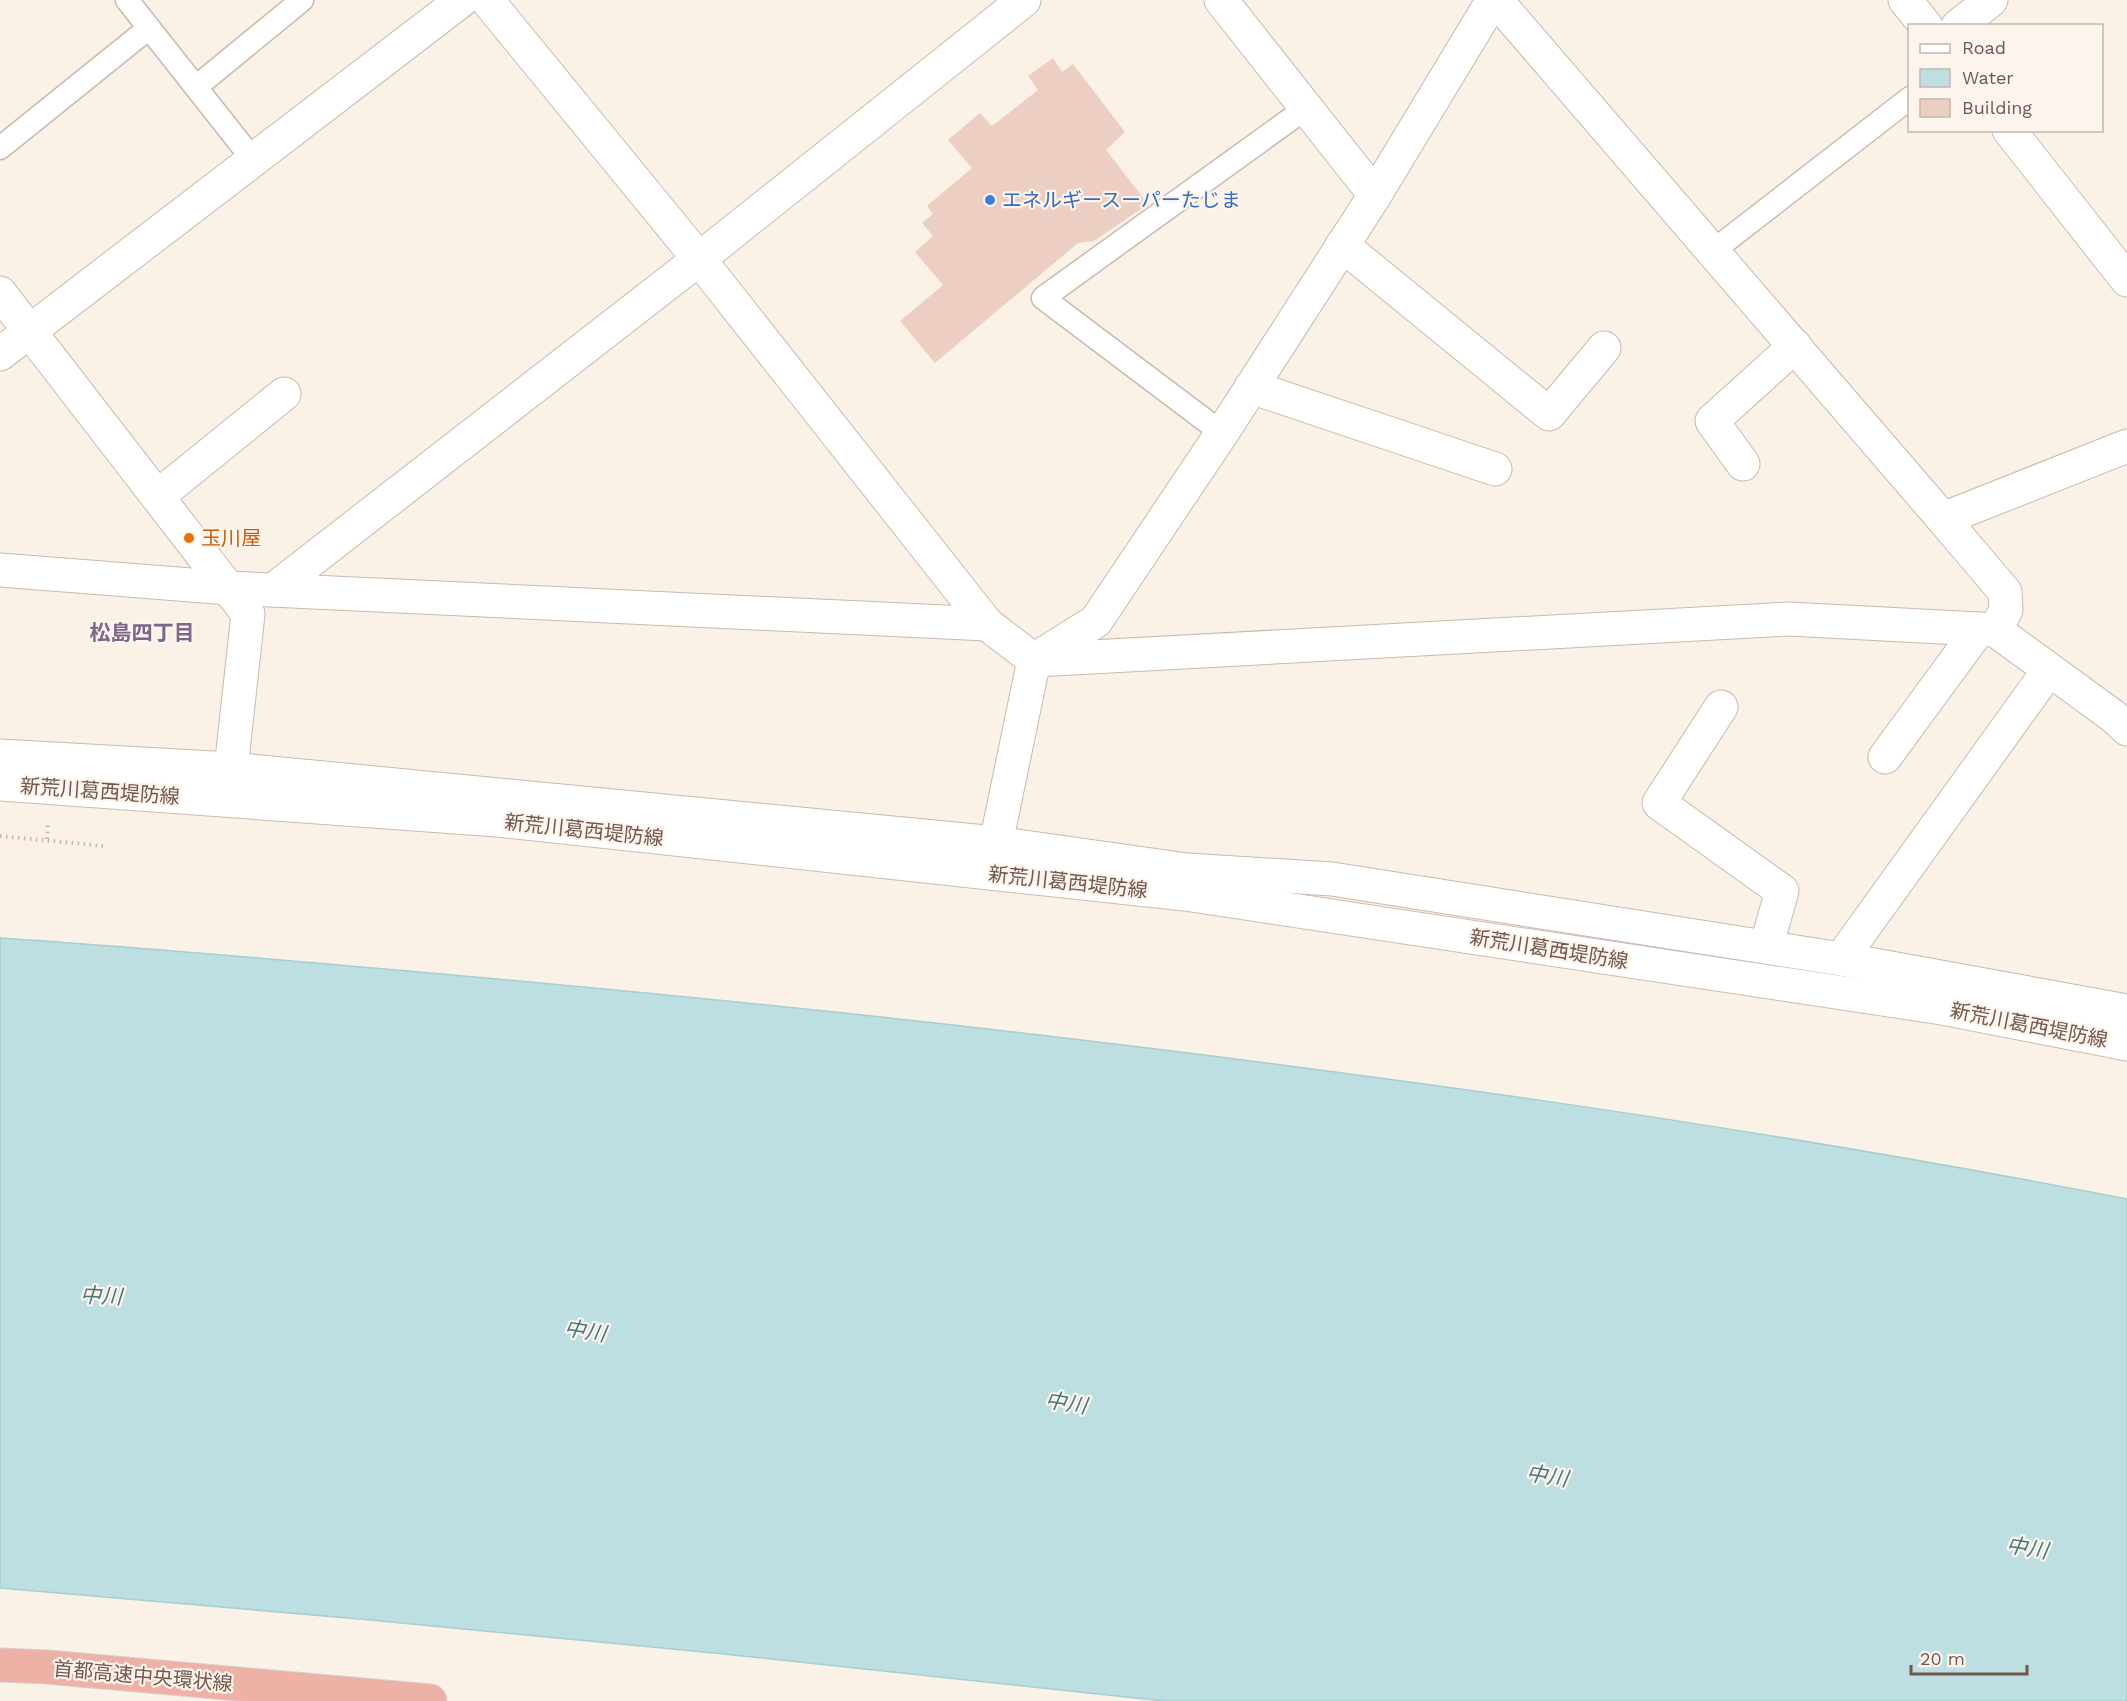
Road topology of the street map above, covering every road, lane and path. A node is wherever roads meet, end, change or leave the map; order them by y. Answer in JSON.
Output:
{"nodes":[{"id":1,"x":128,"y":0,"type":"edge"},
{"id":2,"x":302,"y":0,"type":"edge"},
{"id":3,"x":462,"y":0,"type":"edge"},
{"id":4,"x":487,"y":0,"type":"edge"},
{"id":5,"x":1024,"y":0,"type":"edge"},
{"id":6,"x":1221,"y":0,"type":"edge"},
{"id":7,"x":1495,"y":0,"type":"edge"},
{"id":8,"x":1905,"y":0,"type":"edge"},
{"id":9,"x":1991,"y":0,"type":"edge"},
{"id":10,"x":1924,"y":24,"type":"edge"},
{"id":11,"x":1961,"y":24,"type":"edge"},
{"id":12,"x":149,"y":27,"type":"junction"},
{"id":13,"x":196,"y":87,"type":"junction"},
{"id":14,"x":1908,"y":100,"type":"edge"},
{"id":15,"x":1306,"y":108,"type":"junction"},
{"id":16,"x":2011,"y":132,"type":"edge"},
{"id":17,"x":0,"y":148,"type":"edge"},
{"id":18,"x":254,"y":161,"type":"junction"},
{"id":19,"x":1375,"y":195,"type":"junction"},
{"id":20,"x":1342,"y":245,"type":"junction"},
{"id":21,"x":1713,"y":251,"type":"junction"},
{"id":22,"x":699,"y":259,"type":"junction"},
{"id":23,"x":2127,"y":280,"type":"edge"},
{"id":24,"x":0,"y":293,"type":"edge"},
{"id":25,"x":30,"y":331,"type":"junction"},
{"id":26,"x":1795,"y":346,"type":"junction"},
{"id":27,"x":1604,"y":348,"type":"dead end"},
{"id":28,"x":0,"y":354,"type":"edge"},
{"id":29,"x":1251,"y":387,"type":"junction"},
{"id":30,"x":284,"y":394,"type":"dead end"},
{"id":31,"x":1222,"y":433,"type":"junction"},
{"id":32,"x":2127,"y":446,"type":"edge"},
{"id":33,"x":1743,"y":464,"type":"dead end"},
{"id":34,"x":1495,"y":469,"type":"dead end"},
{"id":35,"x":158,"y":496,"type":"junction"},
{"id":36,"x":1943,"y":519,"type":"junction"},
{"id":37,"x":0,"y":570,"type":"edge"},
{"id":38,"x":229,"y":588,"type":"junction"},
{"id":39,"x":273,"y":590,"type":"junction"},
{"id":40,"x":987,"y":624,"type":"junction"},
{"id":41,"x":1987,"y":630,"type":"junction"},
{"id":42,"x":1034,"y":660,"type":"junction"},
{"id":43,"x":2049,"y":670,"type":"junction"},
{"id":44,"x":1721,"y":707,"type":"dead end"},
{"id":45,"x":2127,"y":729,"type":"edge"},
{"id":46,"x":0,"y":756,"type":"edge"},
{"id":47,"x":1885,"y":757,"type":"dead end"},
{"id":48,"x":231,"y":769,"type":"junction"},
{"id":49,"x":86,"y":776,"type":"junction"},
{"id":50,"x":0,"y":784,"type":"edge"},
{"id":51,"x":0,"y":836,"type":"edge"},
{"id":52,"x":996,"y":843,"type":"junction"},
{"id":53,"x":104,"y":846,"type":"dead end"},
{"id":54,"x":1186,"y":882,"type":"junction"},
{"id":55,"x":1766,"y":948,"type":"junction"},
{"id":56,"x":1841,"y":959,"type":"junction"},
{"id":57,"x":2127,"y":1011,"type":"edge"},
{"id":58,"x":2127,"y":1044,"type":"edge"},
{"id":59,"x":0,"y":1665,"type":"edge"},
{"id":60,"x":430,"y":1701,"type":"edge"}],
"edges":[{"from":1,"to":12,"type":"lane"},
{"from":2,"to":13,"type":"lane"},
{"from":3,"to":18,"type":"street"},
{"from":4,"to":22,"type":"street"},
{"from":5,"to":22,"type":"street"},
{"from":6,"to":15,"type":"street"},
{"from":7,"to":19,"type":"street"},
{"from":7,"to":21,"type":"street"},
{"from":8,"to":10,"type":"street"},
{"from":9,"to":11,"type":"street"},
{"from":12,"to":13,"type":"lane"},
{"from":12,"to":17,"type":"lane"},
{"from":13,"to":18,"type":"lane"},
{"from":14,"to":21,"type":"lane"},
{"from":15,"to":19,"type":"street"},
{"from":15,"to":31,"type":"lane"},
{"from":16,"to":23,"type":"street"},
{"from":18,"to":25,"type":"street"},
{"from":19,"to":20,"type":"street"},
{"from":20,"to":27,"type":"street"},
{"from":20,"to":29,"type":"street"},
{"from":21,"to":26,"type":"street"},
{"from":22,"to":39,"type":"street"},
{"from":22,"to":40,"type":"street"},
{"from":24,"to":25,"type":"street"},
{"from":25,"to":28,"type":"street"},
{"from":25,"to":35,"type":"street"},
{"from":26,"to":33,"type":"street"},
{"from":26,"to":36,"type":"street"},
{"from":29,"to":31,"type":"street"},
{"from":29,"to":34,"type":"street"},
{"from":30,"to":35,"type":"street"},
{"from":31,"to":42,"type":"street"},
{"from":32,"to":36,"type":"street"},
{"from":35,"to":38,"type":"street"},
{"from":36,"to":41,"type":"street"},
{"from":37,"to":38,"type":"street"},
{"from":38,"to":39,"type":"street"},
{"from":38,"to":48,"type":"street"},
{"from":39,"to":40,"type":"street"},
{"from":40,"to":42,"type":"street"},
{"from":41,"to":42,"type":"street"},
{"from":41,"to":43,"type":"street"},
{"from":41,"to":47,"type":"street"},
{"from":42,"to":52,"type":"street"},
{"from":43,"to":45,"type":"street"},
{"from":43,"to":56,"type":"street"},
{"from":44,"to":55,"type":"street"},
{"from":46,"to":49,"type":"street"},
{"from":48,"to":49,"type":"street"},
{"from":48,"to":52,"type":"street"},
{"from":49,"to":50,"type":"street","name":"新荒川葛西堤防線"},
{"from":49,"to":54,"type":"street","name":"新荒川葛西堤防線"},
{"from":51,"to":53,"type":"path"},
{"from":52,"to":54,"type":"street"},
{"from":54,"to":55,"type":"street"},
{"from":54,"to":58,"type":"street","name":"新荒川葛西堤防線"},
{"from":55,"to":56,"type":"street"},
{"from":56,"to":57,"type":"street"},
{"from":59,"to":60,"type":"highway","name":"首都高速中央環状線"}]}
